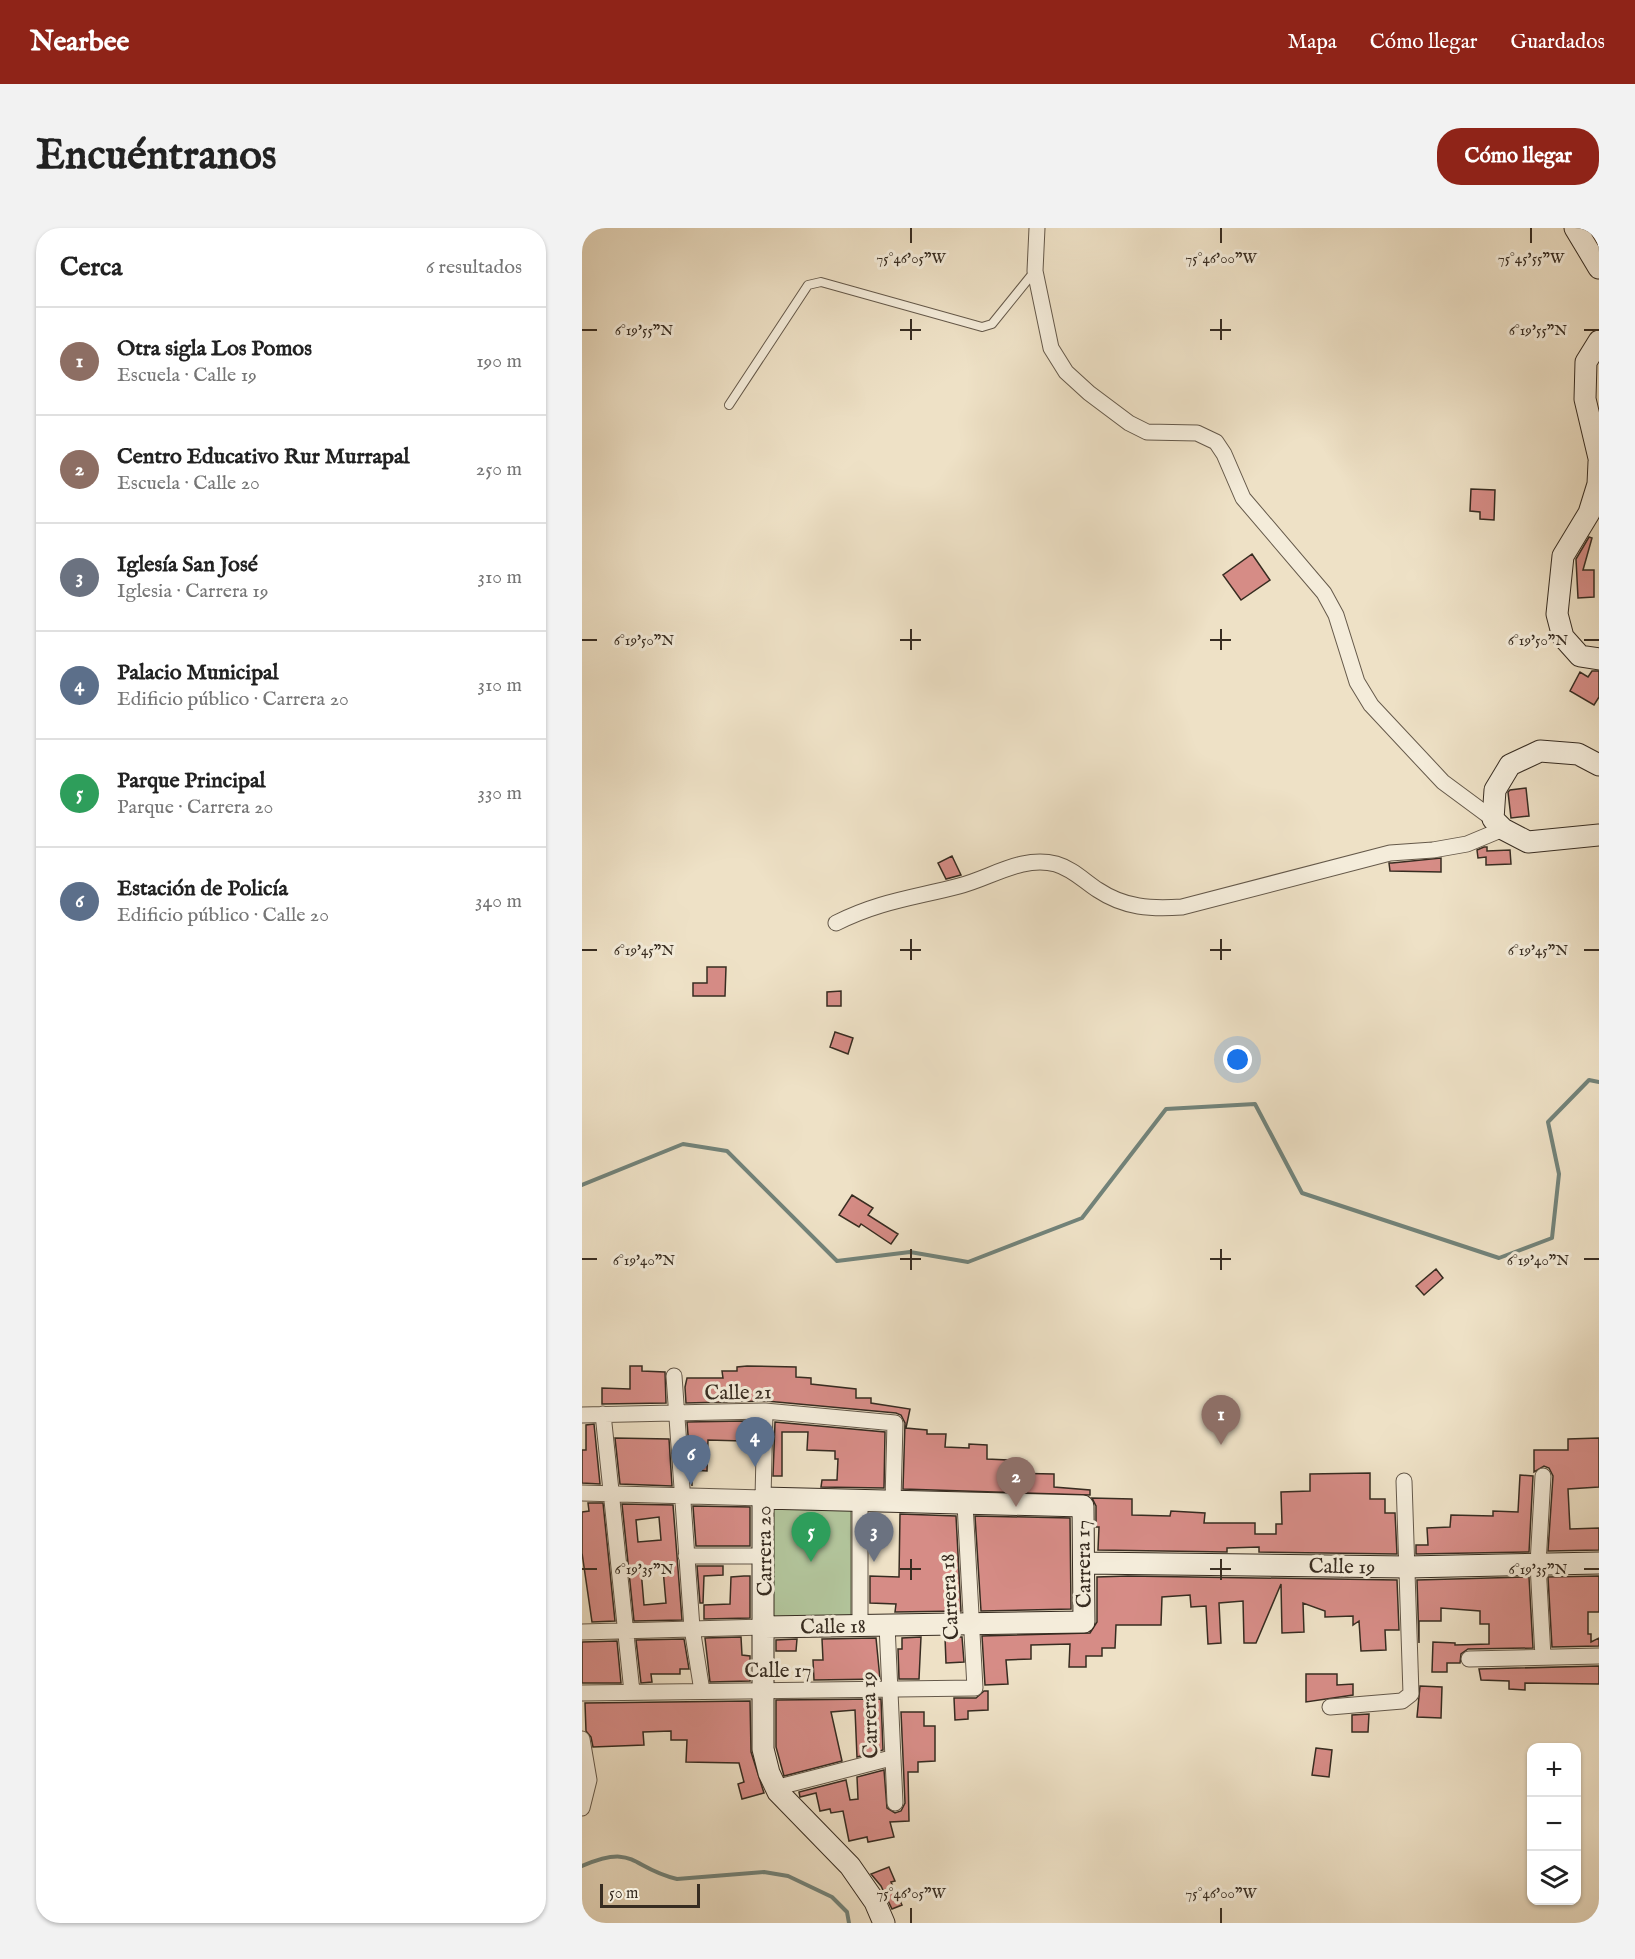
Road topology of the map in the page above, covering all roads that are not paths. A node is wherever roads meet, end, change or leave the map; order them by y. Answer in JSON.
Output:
{"nodes":[{"id":1,"x":1037,"y":228,"type":"edge"},
{"id":2,"x":1575,"y":228,"type":"edge"},
{"id":3,"x":1599,"y":268,"type":"edge"},
{"id":4,"x":1035,"y":271,"type":"junction"},
{"id":5,"x":1599,"y":341,"type":"edge"},
{"id":6,"x":729,"y":405,"type":"dead end"},
{"id":7,"x":1599,"y":460,"type":"edge"},
{"id":8,"x":1599,"y":658,"type":"edge"},
{"id":9,"x":1599,"y":765,"type":"edge"},
{"id":10,"x":1498,"y":824,"type":"junction"},
{"id":11,"x":1599,"y":835,"type":"edge"},
{"id":12,"x":836,"y":923,"type":"dead end"},
{"id":13,"x":674,"y":1376,"type":"dead end"},
{"id":14,"x":765,"y":1412,"type":"junction"},
{"id":15,"x":603,"y":1414,"type":"junction"},
{"id":16,"x":582,"y":1415,"type":"edge"},
{"id":17,"x":674,"y":1415,"type":"junction"},
{"id":18,"x":1543,"y":1476,"type":"dead end"},
{"id":19,"x":1404,"y":1481,"type":"dead end"},
{"id":20,"x":582,"y":1493,"type":"edge"},
{"id":21,"x":612,"y":1494,"type":"junction"},
{"id":22,"x":681,"y":1495,"type":"junction"},
{"id":23,"x":763,"y":1498,"type":"junction"},
{"id":24,"x":860,"y":1500,"type":"junction"},
{"id":25,"x":893,"y":1501,"type":"junction"},
{"id":26,"x":965,"y":1504,"type":"junction"},
{"id":27,"x":686,"y":1556,"type":"junction"},
{"id":28,"x":765,"y":1556,"type":"junction"},
{"id":29,"x":1084,"y":1563,"type":"junction"},
{"id":30,"x":1599,"y":1563,"type":"edge"},
{"id":31,"x":1538,"y":1564,"type":"junction"},
{"id":32,"x":1407,"y":1567,"type":"junction"},
{"id":33,"x":1084,"y":1622,"type":"joint"},
{"id":34,"x":971,"y":1623,"type":"junction"},
{"id":35,"x":860,"y":1625,"type":"junction"},
{"id":36,"x":887,"y":1625,"type":"junction"},
{"id":37,"x":765,"y":1627,"type":"junction"},
{"id":38,"x":692,"y":1628,"type":"junction"},
{"id":39,"x":626,"y":1629,"type":"junction"},
{"id":40,"x":582,"y":1632,"type":"edge"},
{"id":41,"x":1599,"y":1656,"type":"edge"},
{"id":42,"x":1543,"y":1657,"type":"junction"},
{"id":43,"x":1469,"y":1659,"type":"dead end"},
{"id":44,"x":975,"y":1688,"type":"joint"},
{"id":45,"x":762,"y":1690,"type":"junction"},
{"id":46,"x":702,"y":1691,"type":"junction"},
{"id":47,"x":890,"y":1691,"type":"junction"},
{"id":48,"x":632,"y":1692,"type":"junction"},
{"id":49,"x":582,"y":1693,"type":"edge"},
{"id":50,"x":1330,"y":1707,"type":"dead end"},
{"id":51,"x":582,"y":1739,"type":"edge"},
{"id":52,"x":891,"y":1758,"type":"junction"},
{"id":53,"x":776,"y":1788,"type":"junction"},
{"id":54,"x":895,"y":1803,"type":"dead end"},
{"id":55,"x":582,"y":1808,"type":"edge"},
{"id":56,"x":884,"y":1923,"type":"edge"}],
"edges":[{"from":1,"to":4,"type":"street"},
{"from":2,"to":3,"type":"street"},
{"from":4,"to":6,"type":"lane"},
{"from":4,"to":10,"type":"street"},
{"from":5,"to":7,"type":"street"},
{"from":7,"to":8,"type":"street"},
{"from":9,"to":10,"type":"street"},
{"from":10,"to":11,"type":"street"},
{"from":10,"to":12,"type":"street"},
{"from":13,"to":17,"type":"street"},
{"from":14,"to":17,"type":"street","name":"Calle 21"},
{"from":14,"to":23,"type":"street","name":"Carrera 20"},
{"from":14,"to":25,"type":"street","name":"Calle 21"},
{"from":15,"to":16,"type":"street","name":"Calle 21"},
{"from":15,"to":17,"type":"street","name":"Calle 21"},
{"from":15,"to":21,"type":"street"},
{"from":17,"to":22,"type":"street"},
{"from":18,"to":31,"type":"street"},
{"from":19,"to":32,"type":"street"},
{"from":20,"to":21,"type":"street"},
{"from":21,"to":22,"type":"street"},
{"from":21,"to":39,"type":"street"},
{"from":22,"to":23,"type":"street"},
{"from":22,"to":27,"type":"street"},
{"from":23,"to":24,"type":"street"},
{"from":23,"to":28,"type":"street","name":"Carrera 20"},
{"from":24,"to":25,"type":"street"},
{"from":24,"to":35,"type":"street"},
{"from":25,"to":26,"type":"street"},
{"from":26,"to":29,"type":"street","name":"Carrera 17"},
{"from":26,"to":34,"type":"street","name":"Carrera 18"},
{"from":27,"to":28,"type":"street"},
{"from":27,"to":38,"type":"street"},
{"from":28,"to":37,"type":"street","name":"Carrera 20"},
{"from":29,"to":32,"type":"street","name":"Calle 19"},
{"from":29,"to":33,"type":"street","name":"Carrera 17"},
{"from":30,"to":31,"type":"street","name":"Calle 19"},
{"from":31,"to":32,"type":"street","name":"Calle 19"},
{"from":31,"to":42,"type":"street"},
{"from":32,"to":50,"type":"street"},
{"from":33,"to":34,"type":"street","name":"Calle 18"},
{"from":34,"to":36,"type":"street","name":"Calle 18"},
{"from":34,"to":44,"type":"street","name":"Carrera 18"},
{"from":35,"to":36,"type":"street","name":"Calle 18"},
{"from":35,"to":37,"type":"street","name":"Calle 18"},
{"from":36,"to":47,"type":"street","name":"Carrera 19"},
{"from":37,"to":38,"type":"street","name":"Calle 18"},
{"from":37,"to":45,"type":"street","name":"Carrera 20"},
{"from":38,"to":39,"type":"street","name":"Calle 18"},
{"from":38,"to":46,"type":"street"},
{"from":39,"to":40,"type":"street","name":"Calle 18"},
{"from":39,"to":48,"type":"street"},
{"from":41,"to":42,"type":"street"},
{"from":42,"to":43,"type":"street"},
{"from":44,"to":47,"type":"street","name":"Calle 17"},
{"from":45,"to":46,"type":"street","name":"Calle 17"},
{"from":45,"to":47,"type":"street","name":"Calle 17"},
{"from":45,"to":53,"type":"street","name":"Carrera 20"},
{"from":46,"to":48,"type":"street","name":"Calle 17"},
{"from":47,"to":52,"type":"street","name":"Carrera 19"},
{"from":48,"to":49,"type":"street","name":"Calle 17"},
{"from":51,"to":55,"type":"street"},
{"from":52,"to":53,"type":"street"},
{"from":52,"to":54,"type":"street","name":"Carrera 19"},
{"from":53,"to":56,"type":"street"}]}
